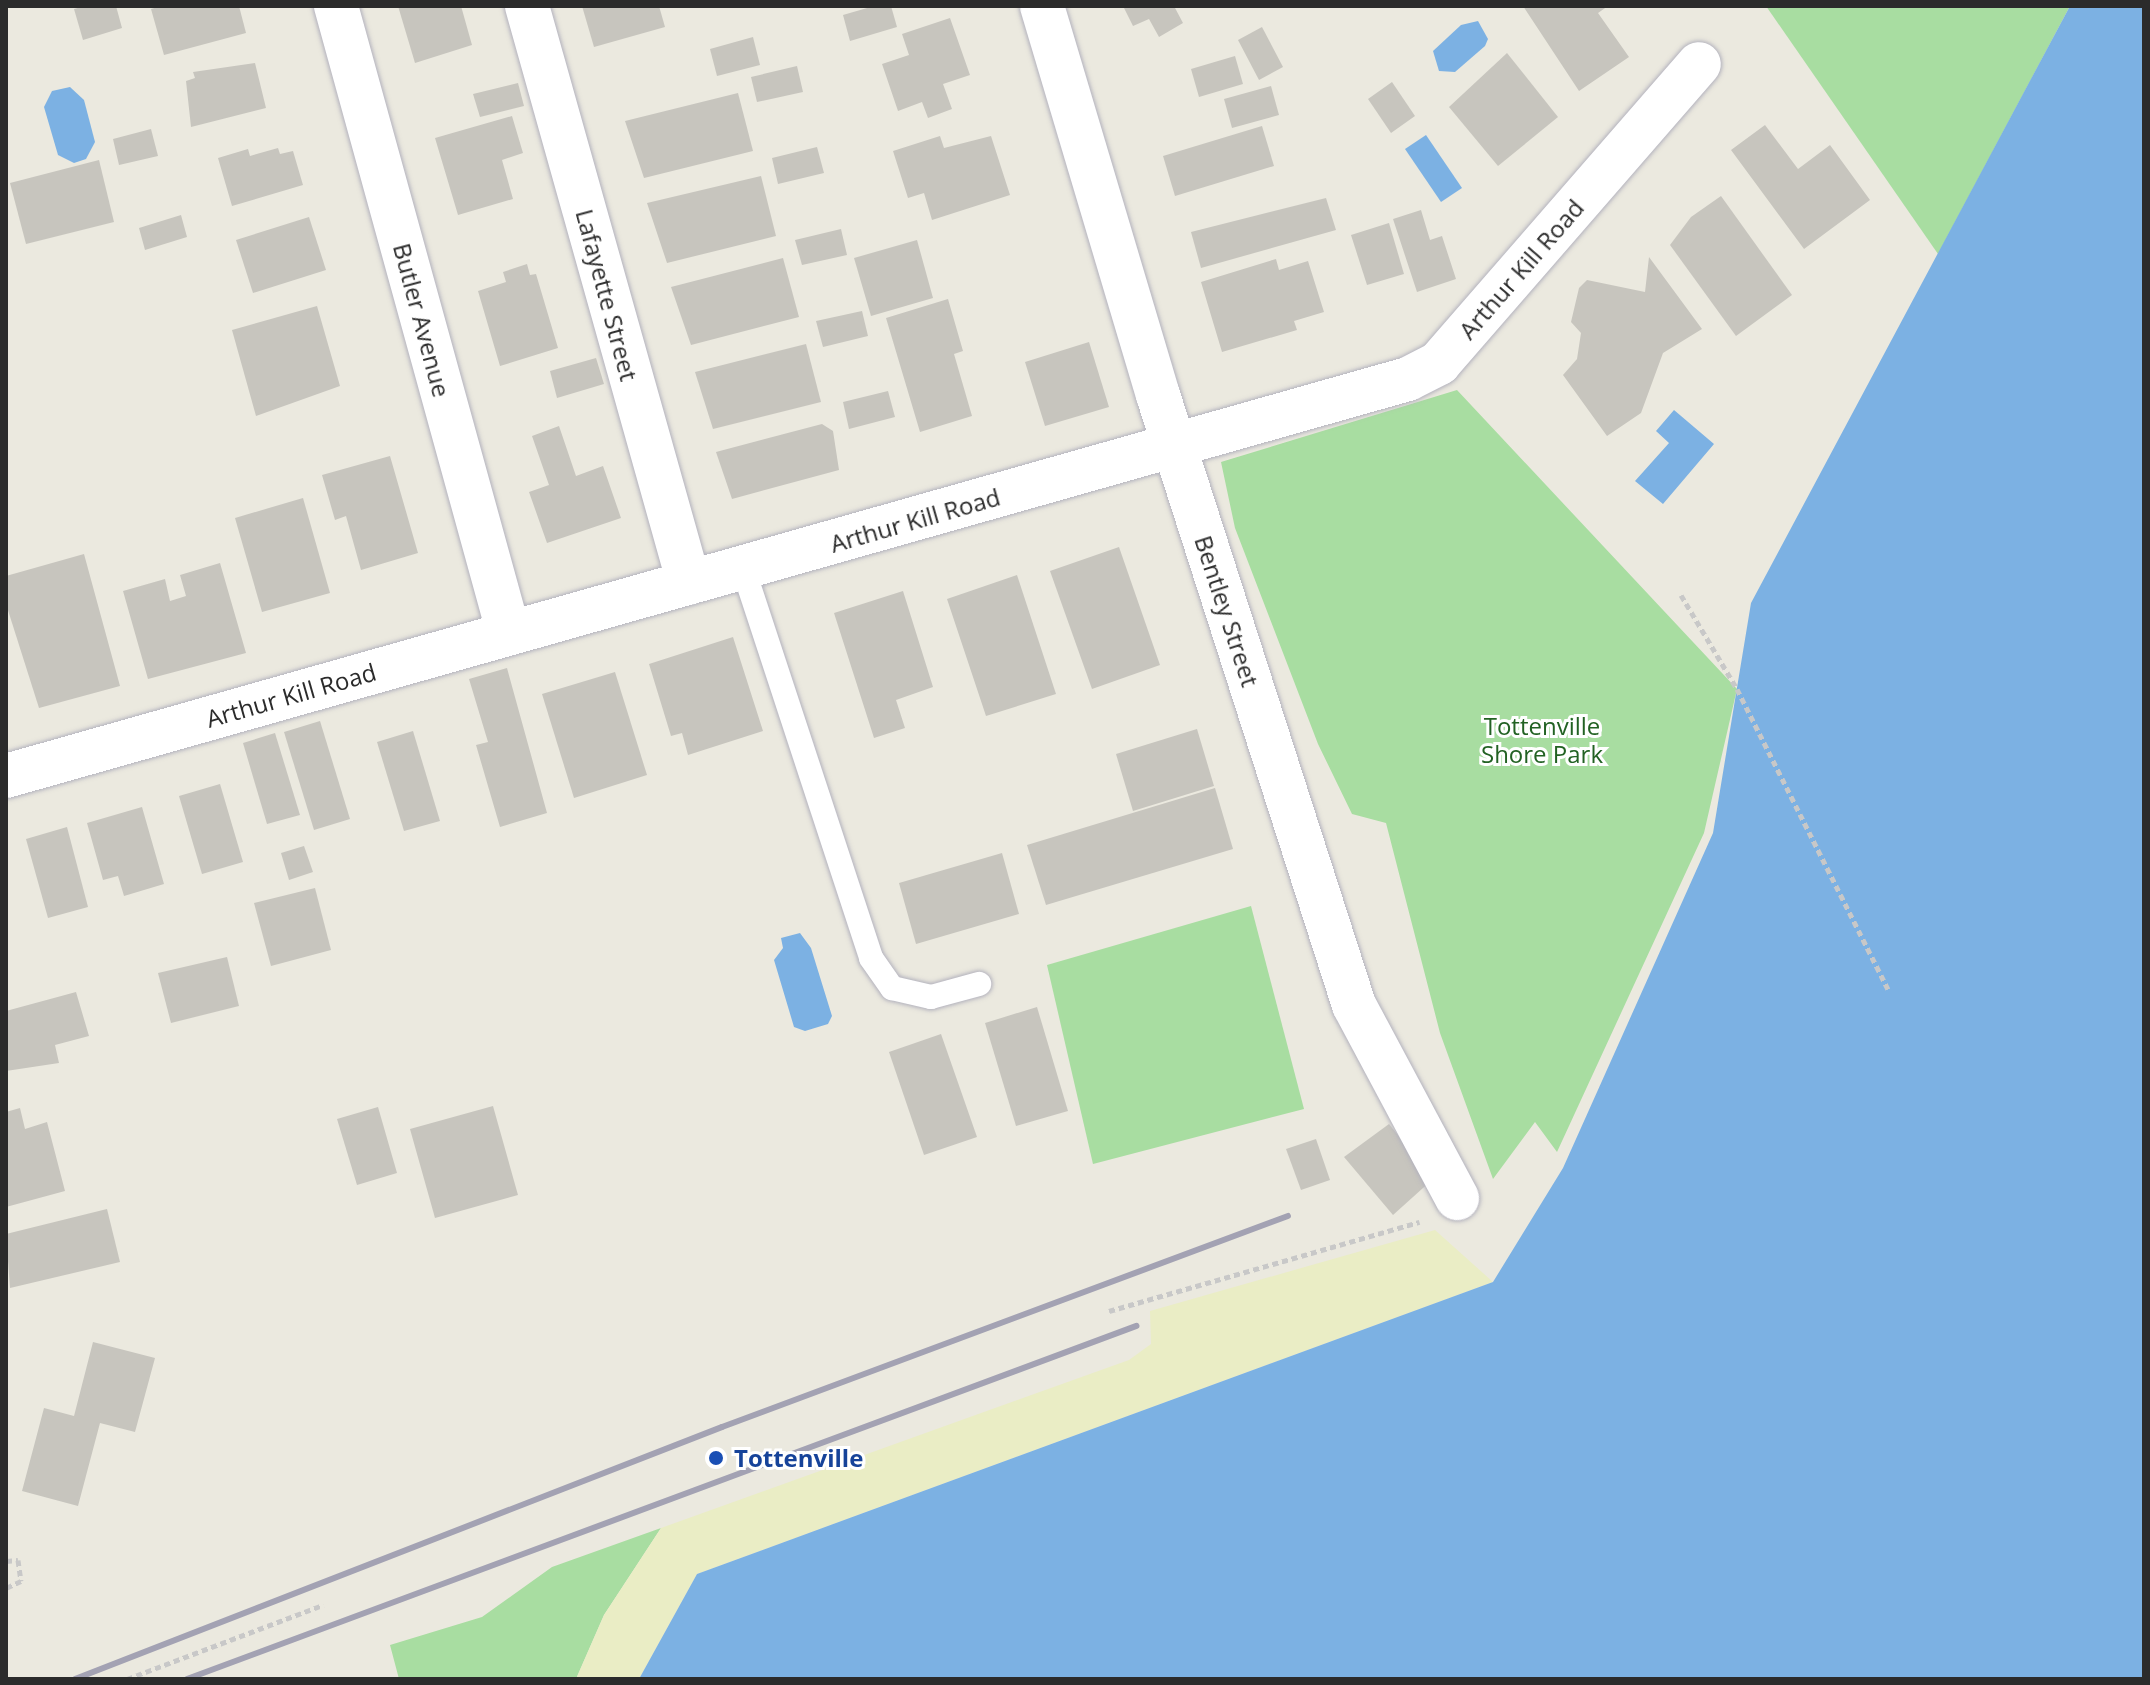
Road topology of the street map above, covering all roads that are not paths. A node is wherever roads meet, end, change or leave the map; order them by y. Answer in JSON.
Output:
{"nodes":[{"id":1,"x":336,"y":6,"type":"edge"},
{"id":2,"x":527,"y":6,"type":"edge"},
{"id":3,"x":1042,"y":6,"type":"edge"},
{"id":4,"x":1699,"y":64,"type":"dead end"},
{"id":5,"x":1175,"y":447,"type":"junction"},
{"id":6,"x":743,"y":568,"type":"junction"},
{"id":7,"x":689,"y":583,"type":"junction"},
{"id":8,"x":509,"y":634,"type":"junction"},
{"id":9,"x":6,"y":776,"type":"edge"},
{"id":10,"x":979,"y":984,"type":"dead end"},
{"id":11,"x":1457,"y":1198,"type":"road end"}],
"edges":[{"from":1,"to":8,"type":"street","name":"Butler Avenue"},
{"from":2,"to":7,"type":"street","name":"Lafayette Street"},
{"from":3,"to":5,"type":"street","name":"Bentley Street"},
{"from":4,"to":5,"type":"street","name":"Arthur Kill Road"},
{"from":5,"to":6,"type":"street","name":"Arthur Kill Road"},
{"from":5,"to":11,"type":"street","name":"Bentley Street"},
{"from":6,"to":7,"type":"street","name":"Arthur Kill Road"},
{"from":6,"to":10,"type":"lane"},
{"from":7,"to":8,"type":"street","name":"Arthur Kill Road"},
{"from":8,"to":9,"type":"street","name":"Arthur Kill Road"}]}
